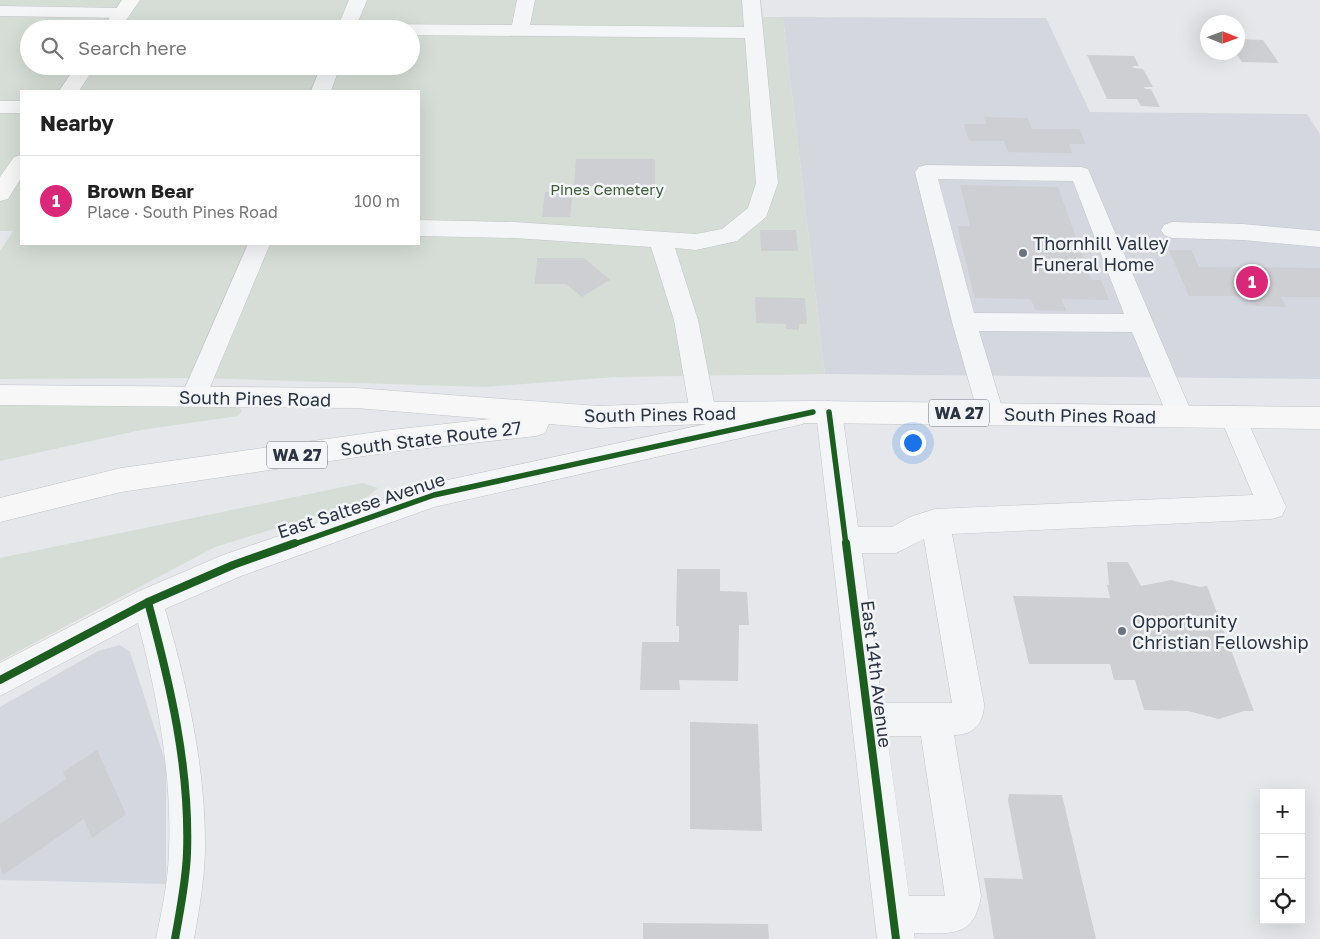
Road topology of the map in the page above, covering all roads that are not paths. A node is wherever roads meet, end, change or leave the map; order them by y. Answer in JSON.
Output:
{"nodes":[{"id":1,"x":358,"y":0,"type":"edge"},
{"id":2,"x":526,"y":0,"type":"edge"},
{"id":3,"x":751,"y":0,"type":"edge"},
{"id":4,"x":0,"y":11,"type":"edge"},
{"id":5,"x":119,"y":17,"type":"edge"},
{"id":6,"x":181,"y":20,"type":"edge"},
{"id":7,"x":349,"y":20,"type":"edge"},
{"id":8,"x":420,"y":29,"type":"edge"},
{"id":9,"x":520,"y":30,"type":"junction"},
{"id":10,"x":754,"y":33,"type":"junction"},
{"id":11,"x":80,"y":75,"type":"edge"},
{"id":12,"x":327,"y":75,"type":"edge"},
{"id":13,"x":70,"y":90,"type":"edge"},
{"id":14,"x":321,"y":90,"type":"edge"},
{"id":15,"x":0,"y":107,"type":"edge"},
{"id":16,"x":20,"y":107,"type":"edge"},
{"id":17,"x":20,"y":164,"type":"edge"},
{"id":18,"x":0,"y":194,"type":"edge"},
{"id":19,"x":420,"y":228,"type":"edge"},
{"id":20,"x":1172,"y":230,"type":"dead end"},
{"id":21,"x":1320,"y":239,"type":"edge"},
{"id":22,"x":661,"y":241,"type":"junction"},
{"id":23,"x":258,"y":245,"type":"edge"},
{"id":24,"x":964,"y":322,"type":"junction"},
{"id":25,"x":1140,"y":323,"type":"junction"},
{"id":26,"x":0,"y":395,"type":"edge"},
{"id":27,"x":194,"y":397,"type":"junction"},
{"id":28,"x":821,"y":412,"type":"junction"},
{"id":29,"x":703,"y":413,"type":"junction"},
{"id":30,"x":991,"y":414,"type":"junction"},
{"id":31,"x":1180,"y":416,"type":"junction"},
{"id":32,"x":1233,"y":417,"type":"junction"},
{"id":33,"x":598,"y":418,"type":"junction"},
{"id":34,"x":1320,"y":418,"type":"edge"},
{"id":35,"x":0,"y":510,"type":"edge"},
{"id":36,"x":935,"y":522,"type":"junction"},
{"id":37,"x":845,"y":538,"type":"junction"},
{"id":38,"x":148,"y":602,"type":"junction"},
{"id":39,"x":0,"y":680,"type":"edge"},
{"id":40,"x":935,"y":719,"type":"junction"},
{"id":41,"x":868,"y":720,"type":"junction"},
{"id":42,"x":895,"y":926,"type":"edge"},
{"id":43,"x":175,"y":939,"type":"edge"}],
"edges":[{"from":1,"to":7,"type":"street"},
{"from":2,"to":9,"type":"street"},
{"from":3,"to":10,"type":"street"},
{"from":4,"to":5,"type":"street"},
{"from":5,"to":6,"type":"street"},
{"from":8,"to":9,"type":"street"},
{"from":9,"to":10,"type":"street"},
{"from":10,"to":22,"type":"street"},
{"from":11,"to":13,"type":"main road"},
{"from":12,"to":14,"type":"street"},
{"from":15,"to":16,"type":"street"},
{"from":17,"to":18,"type":"main road"},
{"from":19,"to":22,"type":"street"},
{"from":20,"to":21,"type":"street"},
{"from":22,"to":29,"type":"street"},
{"from":23,"to":27,"type":"street"},
{"from":24,"to":25,"type":"street"},
{"from":24,"to":25,"type":"street"},
{"from":24,"to":30,"type":"street"},
{"from":25,"to":31,"type":"street"},
{"from":26,"to":27,"type":"main road","name":"South Pines Road"},
{"from":27,"to":33,"type":"main road","name":"South Pines Road"},
{"from":28,"to":29,"type":"main road","name":"South Pines Road","number":"WA 27"},
{"from":28,"to":30,"type":"main road","name":"South Pines Road","number":"WA 27"},
{"from":28,"to":37,"type":"street","name":"East 14th Avenue"},
{"from":28,"to":38,"type":"street","name":"East Saltese Avenue"},
{"from":29,"to":33,"type":"main road","name":"South Pines Road","number":"WA 27"},
{"from":30,"to":31,"type":"main road","name":"South Pines Road","number":"WA 27"},
{"from":31,"to":32,"type":"main road","name":"South Pines Road","number":"WA 27"},
{"from":32,"to":34,"type":"main road","name":"South Pines Road","number":"WA 27"},
{"from":32,"to":36,"type":"street"},
{"from":33,"to":35,"type":"main road","name":"South State Route 27","number":"WA 27"},
{"from":36,"to":37,"type":"street"},
{"from":36,"to":40,"type":"street"},
{"from":37,"to":41,"type":"street","name":"East 14th Avenue"},
{"from":38,"to":39,"type":"street","name":"East Saltese Avenue"},
{"from":38,"to":43,"type":"street"},
{"from":40,"to":41,"type":"street"},
{"from":40,"to":42,"type":"street"},
{"from":41,"to":42,"type":"street","name":"East 14th Avenue"}]}
